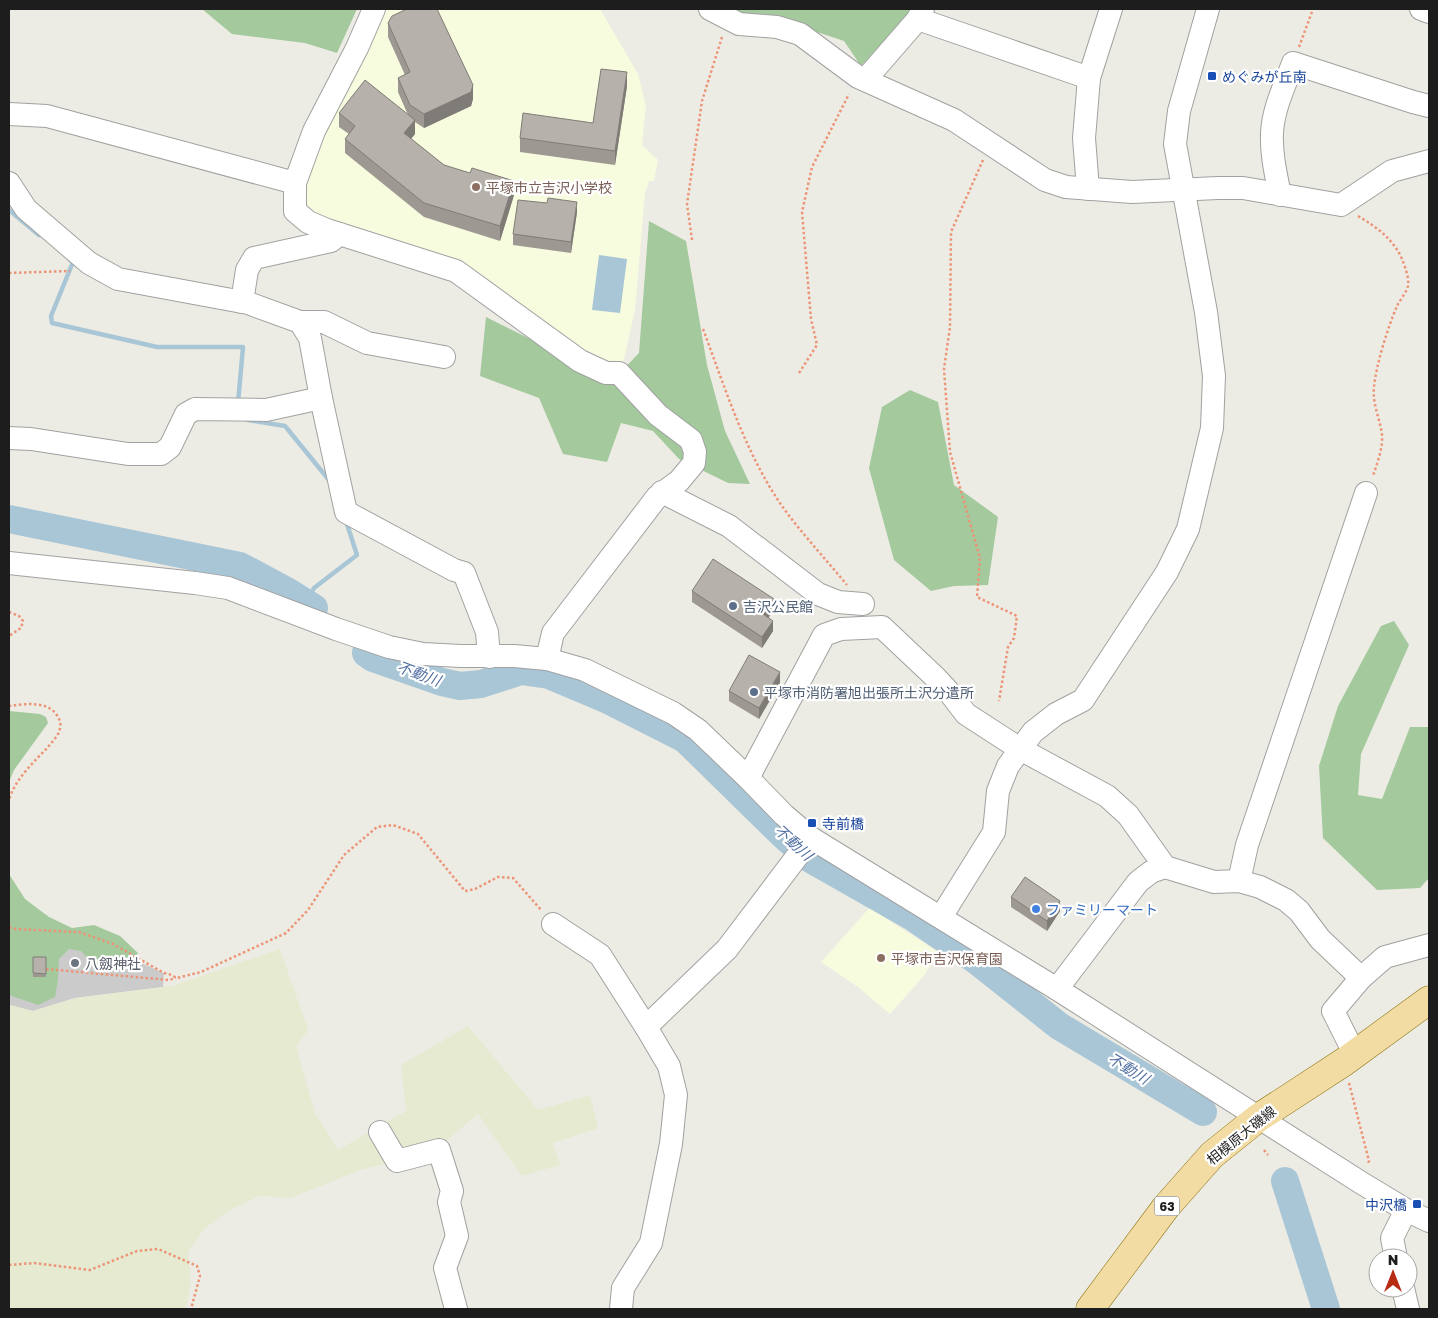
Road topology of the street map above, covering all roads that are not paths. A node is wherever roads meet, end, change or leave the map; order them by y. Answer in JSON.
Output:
{"nodes":[{"id":1,"x":374,"y":9,"type":"edge"},
{"id":2,"x":1111,"y":9,"type":"edge"},
{"id":3,"x":1208,"y":9,"type":"edge"},
{"id":4,"x":1421,"y":9,"type":"edge"},
{"id":5,"x":1429,"y":12,"type":"edge"},
{"id":6,"x":719,"y":14,"type":"edge"},
{"id":7,"x":921,"y":14,"type":"edge"},
{"id":8,"x":1089,"y":78,"type":"junction"},
{"id":9,"x":862,"y":79,"type":"junction"},
{"id":10,"x":1429,"y":106,"type":"edge"},
{"id":11,"x":9,"y":114,"type":"edge"},
{"id":12,"x":1429,"y":161,"type":"edge"},
{"id":13,"x":296,"y":182,"type":"junction"},
{"id":14,"x":9,"y":184,"type":"edge"},
{"id":15,"x":1088,"y":189,"type":"junction"},
{"id":16,"x":1184,"y":190,"type":"junction"},
{"id":17,"x":1280,"y":195,"type":"junction"},
{"id":18,"x":339,"y":234,"type":"junction"},
{"id":19,"x":242,"y":302,"type":"junction"},
{"id":20,"x":300,"y":322,"type":"junction"},
{"id":21,"x":444,"y":357,"type":"dead end"},
{"id":22,"x":321,"y":398,"type":"junction"},
{"id":23,"x":9,"y":438,"type":"edge"},
{"id":24,"x":662,"y":492,"type":"junction"},
{"id":25,"x":1366,"y":493,"type":"road end"},
{"id":26,"x":9,"y":563,"type":"edge"},
{"id":27,"x":863,"y":604,"type":"road end"},
{"id":28,"x":489,"y":657,"type":"junction"},
{"id":29,"x":547,"y":659,"type":"junction"},
{"id":30,"x":1020,"y":750,"type":"junction"},
{"id":31,"x":748,"y":778,"type":"junction"},
{"id":32,"x":811,"y":838,"type":"junction"},
{"id":33,"x":1165,"y":867,"type":"junction"},
{"id":34,"x":1239,"y":881,"type":"junction"},
{"id":35,"x":941,"y":917,"type":"junction"},
{"id":36,"x":553,"y":924,"type":"road end"},
{"id":37,"x":1429,"y":945,"type":"edge"},
{"id":38,"x":1361,"y":978,"type":"junction"},
{"id":39,"x":1058,"y":989,"type":"junction"},
{"id":40,"x":1429,"y":1000,"type":"edge"},
{"id":41,"x":646,"y":1027,"type":"junction"},
{"id":42,"x":1349,"y":1058,"type":"junction"},
{"id":43,"x":1258,"y":1118,"type":"junction"},
{"id":44,"x":380,"y":1132,"type":"dead end"},
{"id":45,"x":1406,"y":1210,"type":"junction"},
{"id":46,"x":1429,"y":1221,"type":"edge"},
{"id":47,"x":1394,"y":1248,"type":"edge"},
{"id":48,"x":456,"y":1309,"type":"edge"},
{"id":49,"x":621,"y":1309,"type":"edge"},
{"id":50,"x":1090,"y":1309,"type":"edge"}],
"edges":[{"from":1,"to":13,"type":"street"},
{"from":2,"to":8,"type":"street"},
{"from":3,"to":16,"type":"street"},
{"from":4,"to":5,"type":"street"},
{"from":6,"to":9,"type":"street"},
{"from":7,"to":8,"type":"street"},
{"from":7,"to":9,"type":"street"},
{"from":8,"to":15,"type":"street"},
{"from":9,"to":15,"type":"street"},
{"from":10,"to":17,"type":"street"},
{"from":11,"to":13,"type":"street"},
{"from":12,"to":17,"type":"street"},
{"from":13,"to":18,"type":"street"},
{"from":14,"to":19,"type":"street"},
{"from":15,"to":16,"type":"street"},
{"from":16,"to":17,"type":"street"},
{"from":16,"to":30,"type":"street"},
{"from":18,"to":19,"type":"street"},
{"from":18,"to":24,"type":"street"},
{"from":19,"to":20,"type":"street"},
{"from":20,"to":21,"type":"street"},
{"from":20,"to":22,"type":"street"},
{"from":22,"to":23,"type":"street"},
{"from":22,"to":28,"type":"street"},
{"from":24,"to":27,"type":"street"},
{"from":24,"to":29,"type":"street"},
{"from":25,"to":34,"type":"street"},
{"from":26,"to":28,"type":"street"},
{"from":28,"to":29,"type":"street"},
{"from":29,"to":31,"type":"street"},
{"from":30,"to":31,"type":"street"},
{"from":30,"to":33,"type":"street"},
{"from":30,"to":35,"type":"street"},
{"from":31,"to":32,"type":"street"},
{"from":32,"to":35,"type":"street"},
{"from":32,"to":41,"type":"street"},
{"from":33,"to":34,"type":"street"},
{"from":33,"to":39,"type":"street"},
{"from":34,"to":38,"type":"street"},
{"from":35,"to":39,"type":"street"},
{"from":36,"to":41,"type":"street"},
{"from":37,"to":38,"type":"street"},
{"from":38,"to":42,"type":"street"},
{"from":39,"to":43,"type":"street"},
{"from":40,"to":42,"type":"main road","name":"相模原大磯線","number":"63"},
{"from":41,"to":49,"type":"street"},
{"from":42,"to":43,"type":"main road","name":"相模原大磯線","number":"63"},
{"from":43,"to":45,"type":"street"},
{"from":43,"to":50,"type":"main road","name":"相模原大磯線","number":"63"},
{"from":44,"to":48,"type":"street"},
{"from":45,"to":46,"type":"street"},
{"from":45,"to":47,"type":"street"}]}
